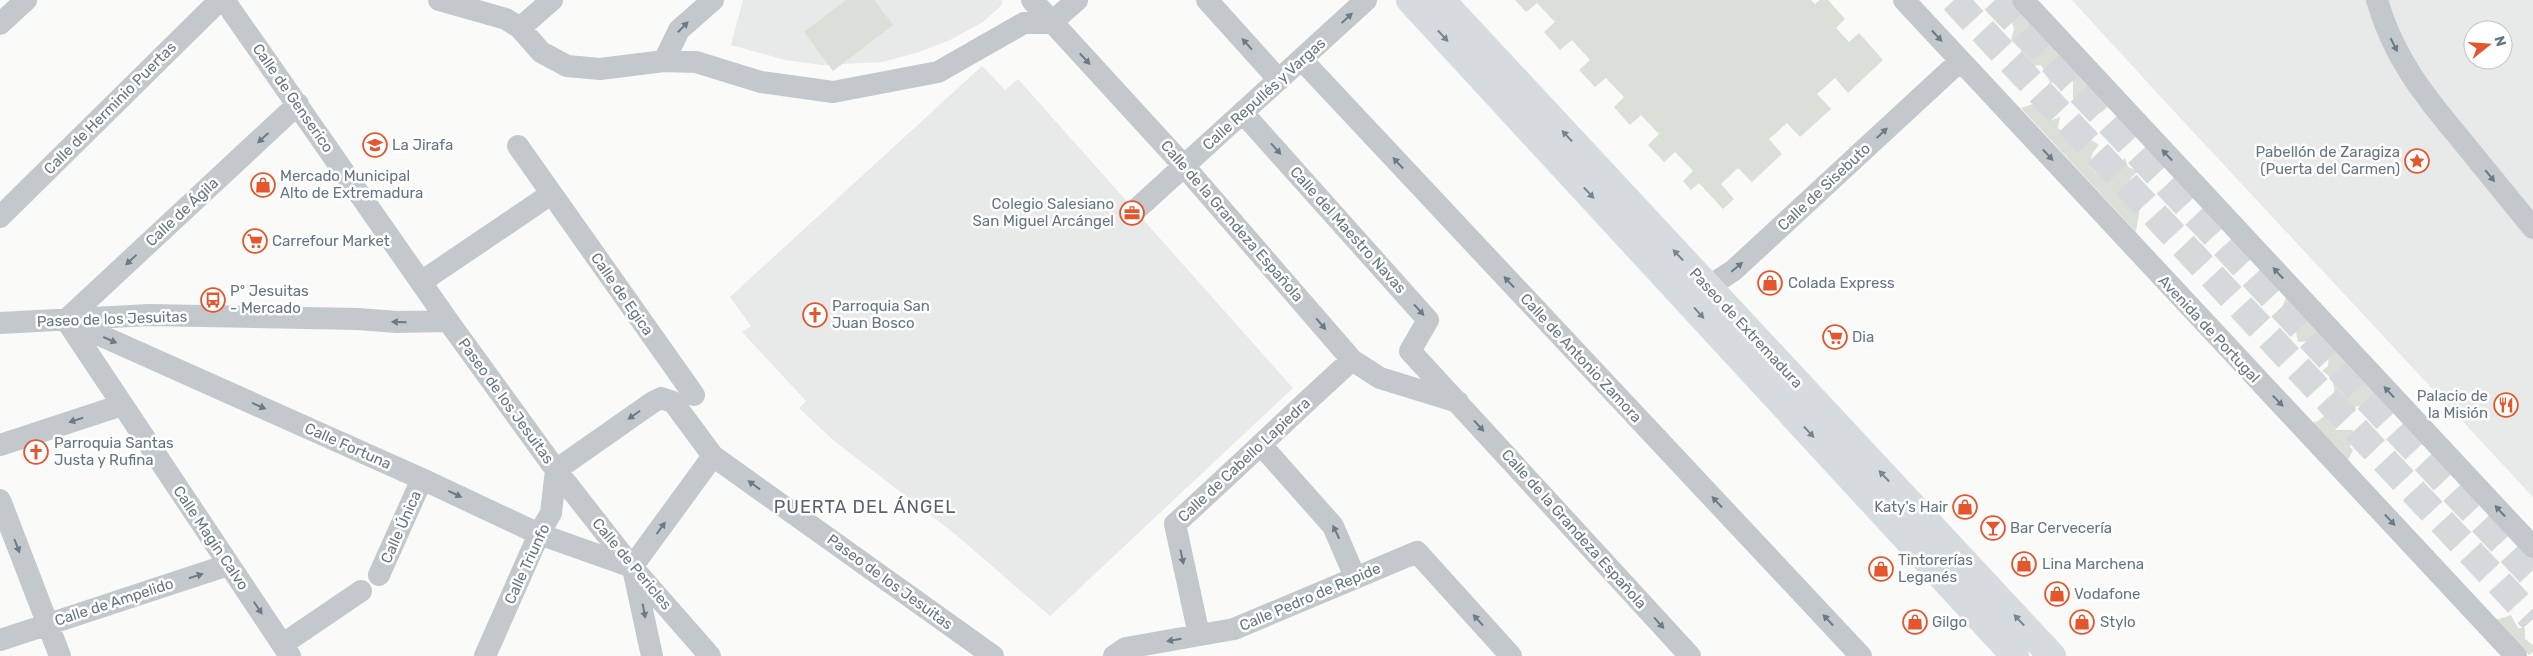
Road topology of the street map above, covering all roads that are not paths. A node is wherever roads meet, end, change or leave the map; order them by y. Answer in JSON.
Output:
{"nodes":[{"id":1,"x":26,"y":0,"type":"edge"},
{"id":2,"x":220,"y":0,"type":"edge"},
{"id":3,"x":224,"y":0,"type":"edge"},
{"id":4,"x":439,"y":0,"type":"edge"},
{"id":5,"x":552,"y":0,"type":"edge"},
{"id":6,"x":713,"y":0,"type":"edge"},
{"id":7,"x":1032,"y":0,"type":"edge"},
{"id":8,"x":1077,"y":0,"type":"edge"},
{"id":9,"x":1206,"y":0,"type":"edge"},
{"id":10,"x":1366,"y":0,"type":"edge"},
{"id":11,"x":1410,"y":0,"type":"edge"},
{"id":12,"x":1441,"y":0,"type":"edge"},
{"id":13,"x":1904,"y":0,"type":"edge"},
{"id":14,"x":2023,"y":0,"type":"edge"},
{"id":15,"x":2377,"y":0,"type":"edge"},
{"id":16,"x":1052,"y":23,"type":"junction"},
{"id":17,"x":0,"y":24,"type":"edge"},
{"id":18,"x":520,"y":28,"type":"junction"},
{"id":19,"x":1302,"y":60,"type":"junction"},
{"id":20,"x":664,"y":61,"type":"junction"},
{"id":21,"x":1960,"y":61,"type":"junction"},
{"id":22,"x":1280,"y":80,"type":"junction"},
{"id":23,"x":298,"y":104,"type":"junction"},
{"id":24,"x":1243,"y":113,"type":"junction"},
{"id":25,"x":518,"y":146,"type":"dead end"},
{"id":26,"x":1184,"y":166,"type":"junction"},
{"id":27,"x":551,"y":194,"type":"junction"},
{"id":28,"x":1139,"y":207,"type":"dead end"},
{"id":29,"x":0,"y":216,"type":"edge"},
{"id":30,"x":2533,"y":228,"type":"edge"},
{"id":31,"x":421,"y":282,"type":"junction"},
{"id":32,"x":1708,"y":287,"type":"junction"},
{"id":33,"x":1677,"y":288,"type":"junction"},
{"id":34,"x":66,"y":320,"type":"junction"},
{"id":35,"x":448,"y":321,"type":"junction"},
{"id":36,"x":0,"y":322,"type":"edge"},
{"id":37,"x":1410,"y":351,"type":"joint"},
{"id":38,"x":1352,"y":360,"type":"junction"},
{"id":39,"x":694,"y":395,"type":"dead end"},
{"id":40,"x":1458,"y":402,"type":"junction"},
{"id":41,"x":122,"y":405,"type":"junction"},
{"id":42,"x":0,"y":445,"type":"edge"},
{"id":43,"x":1262,"y":446,"type":"junction"},
{"id":44,"x":713,"y":456,"type":"junction"},
{"id":45,"x":556,"y":470,"type":"junction"},
{"id":46,"x":422,"y":479,"type":"junction"},
{"id":47,"x":0,"y":500,"type":"edge"},
{"id":48,"x":539,"y":534,"type":"junction"},
{"id":49,"x":2533,"y":546,"type":"edge"},
{"id":50,"x":228,"y":565,"type":"junction"},
{"id":51,"x":632,"y":567,"type":"junction"},
{"id":52,"x":379,"y":575,"type":"dead end"},
{"id":53,"x":1355,"y":577,"type":"junction"},
{"id":54,"x":361,"y":591,"type":"dead end"},
{"id":55,"x":47,"y":624,"type":"junction"},
{"id":56,"x":1199,"y":635,"type":"junction"},
{"id":57,"x":0,"y":640,"type":"edge"},
{"id":58,"x":286,"y":650,"type":"edge"},
{"id":59,"x":1503,"y":653,"type":"edge"},
{"id":60,"x":60,"y":656,"type":"edge"},
{"id":61,"x":485,"y":656,"type":"edge"},
{"id":62,"x":652,"y":656,"type":"edge"},
{"id":63,"x":710,"y":656,"type":"edge"},
{"id":64,"x":993,"y":656,"type":"edge"},
{"id":65,"x":1114,"y":656,"type":"edge"},
{"id":66,"x":1690,"y":656,"type":"edge"},
{"id":67,"x":1861,"y":656,"type":"edge"},
{"id":68,"x":2015,"y":656,"type":"edge"},
{"id":69,"x":2052,"y":656,"type":"edge"},
{"id":70,"x":2516,"y":656,"type":"edge"}],
"edges":[{"from":1,"to":17,"type":"street"},
{"from":2,"to":29,"type":"street","name":"Calle de Herminio Puertas"},
{"from":3,"to":23,"type":"street","name":"Calle de Genserico"},
{"from":4,"to":18,"type":"street"},
{"from":5,"to":18,"type":"street"},
{"from":20,"to":6,"type":"street","one_way":true},
{"from":7,"to":16,"type":"street","name":"Calle de la Grandeza Española"},
{"from":8,"to":16,"type":"street"},
{"from":22,"to":9,"type":"street","one_way":true},
{"from":19,"to":10,"type":"street","name":"Calle Repullés y Vargas","one_way":true},
{"from":11,"to":33,"type":"main road","name":"Paseo de Extremadura","one_way":true},
{"from":32,"to":12,"type":"main road","name":"Paseo de Extremadura","one_way":true},
{"from":13,"to":21,"type":"street","name":"Avenida de Portugal","one_way":true},
{"from":49,"to":14,"type":"street","one_way":true},
{"from":15,"to":30,"type":"street","one_way":true},
{"from":16,"to":20,"type":"street"},
{"from":16,"to":26,"type":"street","name":"Calle de la Grandeza Española","one_way":true},
{"from":18,"to":20,"type":"street"},
{"from":19,"to":22,"type":"street","name":"Calle Repullés y Vargas"},
{"from":67,"to":19,"type":"street","name":"Calle de Antonio Zamora","one_way":true},
{"from":32,"to":21,"type":"street","name":"Calle de Sisebuto","one_way":true},
{"from":21,"to":70,"type":"street","name":"Avenida de Portugal","one_way":true},
{"from":22,"to":24,"type":"street","name":"Calle Repullés y Vargas"},
{"from":23,"to":31,"type":"street","name":"Calle de Genserico"},
{"from":23,"to":34,"type":"street","name":"Calle de Ágila","one_way":true},
{"from":24,"to":26,"type":"street","name":"Calle Repullés y Vargas"},
{"from":24,"to":37,"type":"street","name":"Calle del Maestro Navas","one_way":true},
{"from":25,"to":27,"type":"street","name":"Calle de Egica"},
{"from":26,"to":28,"type":"street","name":"Calle Repullés y Vargas"},
{"from":26,"to":38,"type":"street","name":"Calle de la Grandeza Española","one_way":true},
{"from":27,"to":31,"type":"street"},
{"from":27,"to":39,"type":"street","name":"Calle de Egica"},
{"from":31,"to":35,"type":"street","name":"Calle de Genserico"},
{"from":32,"to":33,"type":"street"},
{"from":69,"to":32,"type":"main road","name":"Paseo de Extremadura","one_way":true},
{"from":33,"to":68,"type":"main road","name":"Paseo de Extremadura","one_way":true},
{"from":35,"to":34,"type":"street","name":"Paseo de los Jesuitas","one_way":true},
{"from":34,"to":36,"type":"street","name":"Paseo de los Jesuitas"},
{"from":34,"to":41,"type":"street","name":"Calle Magín Calvo"},
{"from":34,"to":46,"type":"street","name":"Calle Fortuna","one_way":true},
{"from":35,"to":45,"type":"street","name":"Paseo de los Jesuitas"},
{"from":37,"to":40,"type":"street","name":"Calle de la Grandeza Española"},
{"from":38,"to":40,"type":"street","name":"Calle de la Grandeza Española"},
{"from":38,"to":43,"type":"street","name":"Calle de Cabello Lapiedra"},
{"from":40,"to":66,"type":"street","name":"Calle de la Grandeza Española","one_way":true},
{"from":41,"to":42,"type":"street","one_way":true},
{"from":41,"to":50,"type":"street","name":"Calle Magín Calvo"},
{"from":53,"to":43,"type":"street","one_way":true},
{"from":43,"to":56,"type":"street","name":"Calle de Cabello Lapiedra","one_way":true},
{"from":44,"to":45,"type":"street","name":"Paseo de los Jesuitas","one_way":true},
{"from":51,"to":44,"type":"street","one_way":true},
{"from":64,"to":44,"type":"street","name":"Paseo de los Jesuitas","one_way":true},
{"from":45,"to":48,"type":"street","name":"Calle Triunfo"},
{"from":45,"to":51,"type":"street","name":"Calle de Pericles"},
{"from":46,"to":48,"type":"street","name":"Calle Fortuna","one_way":true},
{"from":46,"to":52,"type":"street","name":"Calle Única"},
{"from":47,"to":55,"type":"street","one_way":true},
{"from":48,"to":51,"type":"street","name":"Calle Fortuna"},
{"from":48,"to":61,"type":"street","name":"Calle Triunfo"},
{"from":55,"to":50,"type":"street","name":"Calle de Ampelido","one_way":true},
{"from":50,"to":58,"type":"street","name":"Calle Magín Calvo","one_way":true},
{"from":51,"to":62,"type":"street","one_way":true},
{"from":51,"to":63,"type":"street","name":"Calle de Pericles"},
{"from":53,"to":56,"type":"street","name":"Calle Pedro de Repide"},
{"from":59,"to":53,"type":"street","name":"Calle Pedro de Repide","one_way":true},
{"from":54,"to":58,"type":"street"},
{"from":55,"to":57,"type":"street","name":"Calle de Ampelido"},
{"from":55,"to":60,"type":"street"},
{"from":56,"to":65,"type":"street","name":"Calle Pedro de Repide","one_way":true}]}
